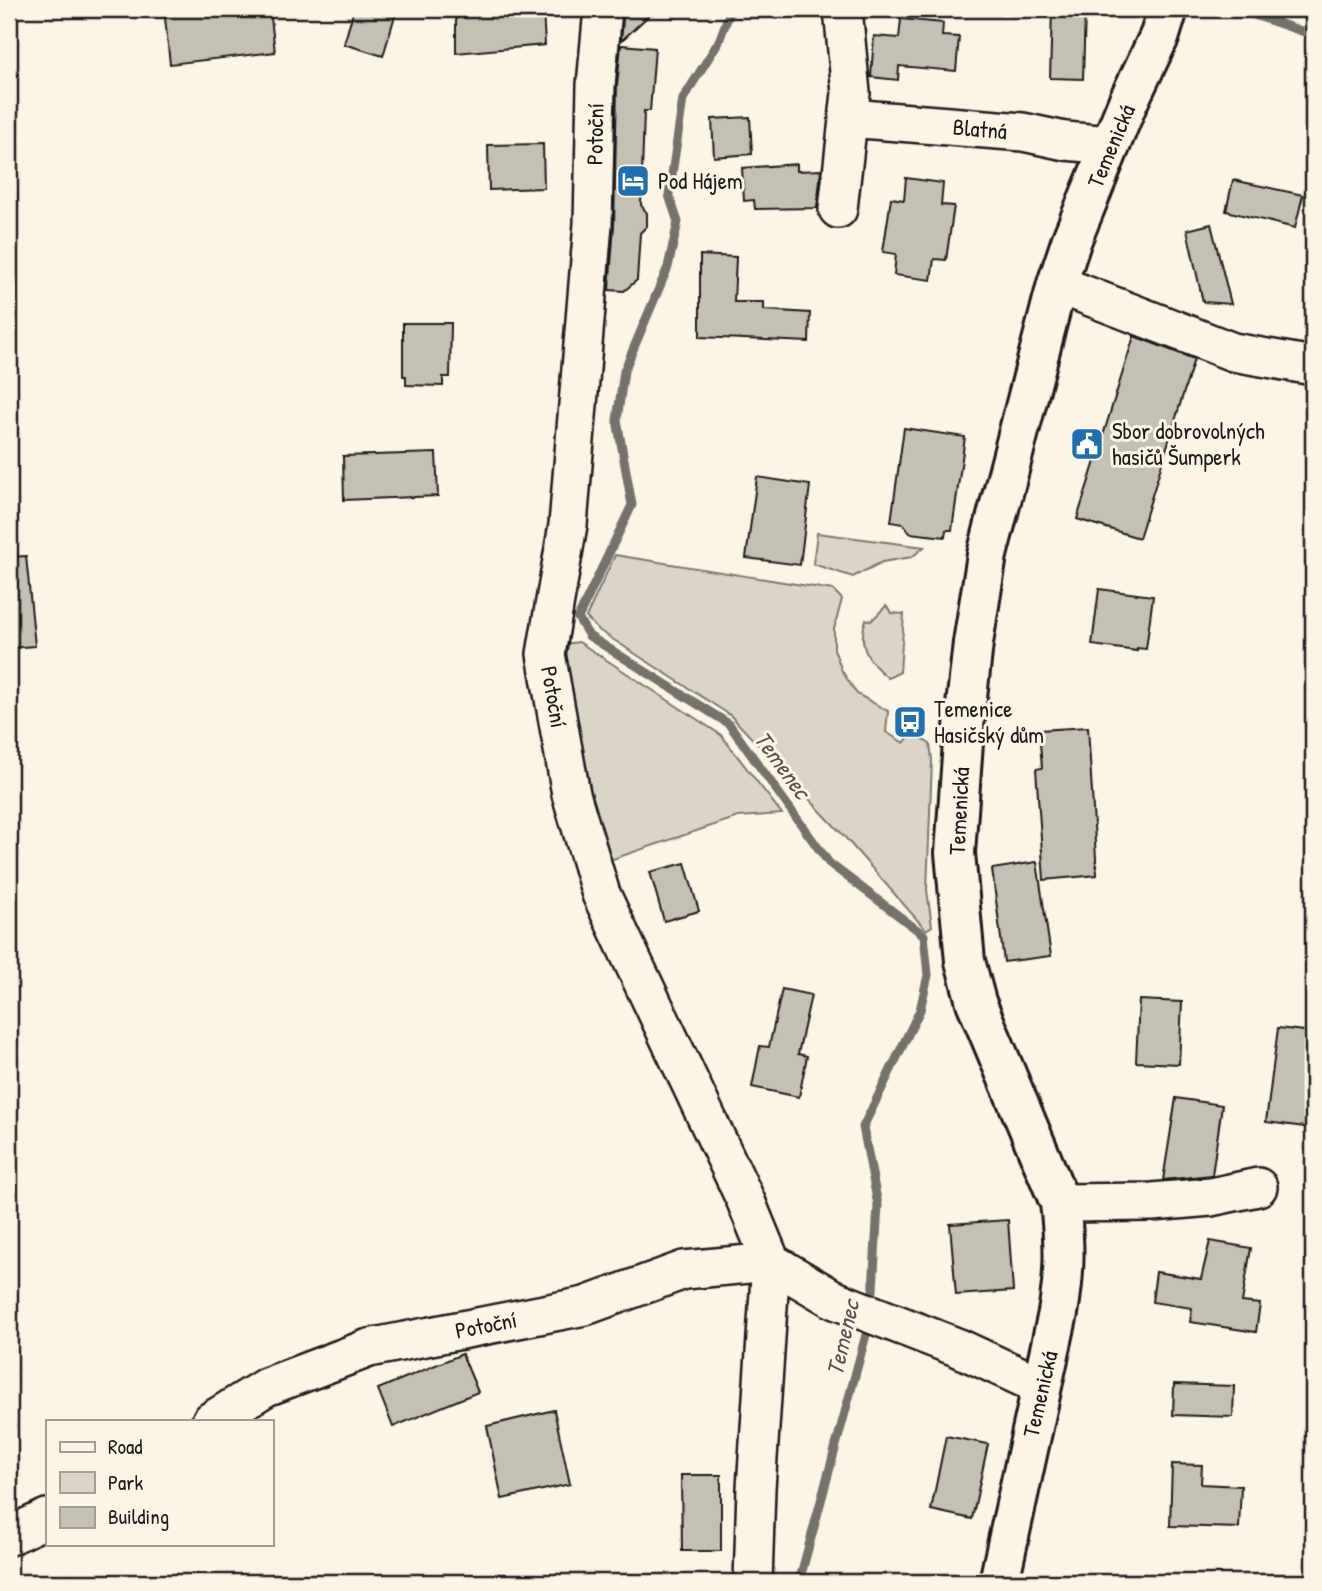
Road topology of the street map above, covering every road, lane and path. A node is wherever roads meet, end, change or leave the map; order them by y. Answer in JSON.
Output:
{"nodes":[{"id":1,"x":603,"y":9,"type":"edge"},
{"id":2,"x":843,"y":9,"type":"edge"},
{"id":3,"x":1168,"y":9,"type":"edge"},
{"id":4,"x":849,"y":118,"type":"junction"},
{"id":5,"x":1111,"y":145,"type":"junction"},
{"id":6,"x":838,"y":209,"type":"dead end"},
{"id":7,"x":1057,"y":284,"type":"junction"},
{"id":8,"x":1313,"y":366,"type":"edge"},
{"id":9,"x":1258,"y":1187,"type":"dead end"},
{"id":10,"x":1060,"y":1203,"type":"junction"},
{"id":11,"x":771,"y":1262,"type":"junction"},
{"id":12,"x":1041,"y":1386,"type":"junction"},
{"id":13,"x":213,"y":1420,"type":"edge"},
{"id":14,"x":46,"y":1518,"type":"edge"},
{"id":15,"x":9,"y":1536,"type":"edge"},
{"id":16,"x":753,"y":1582,"type":"edge"},
{"id":17,"x":999,"y":1582,"type":"edge"}],
"edges":[{"from":1,"to":11,"type":"street","name":"Potoční"},
{"from":2,"to":4,"type":"street"},
{"from":3,"to":5,"type":"street","name":"Temenická"},
{"from":4,"to":5,"type":"street","name":"Blatná"},
{"from":4,"to":6,"type":"street"},
{"from":5,"to":7,"type":"street","name":"Temenická"},
{"from":7,"to":8,"type":"street"},
{"from":7,"to":10,"type":"street","name":"Temenická"},
{"from":9,"to":10,"type":"street"},
{"from":10,"to":12,"type":"street","name":"Temenická"},
{"from":11,"to":12,"type":"street"},
{"from":11,"to":13,"type":"street","name":"Potoční"},
{"from":11,"to":16,"type":"street","name":"Potoční"},
{"from":12,"to":17,"type":"street","name":"Temenická"},
{"from":14,"to":15,"type":"street"}]}
